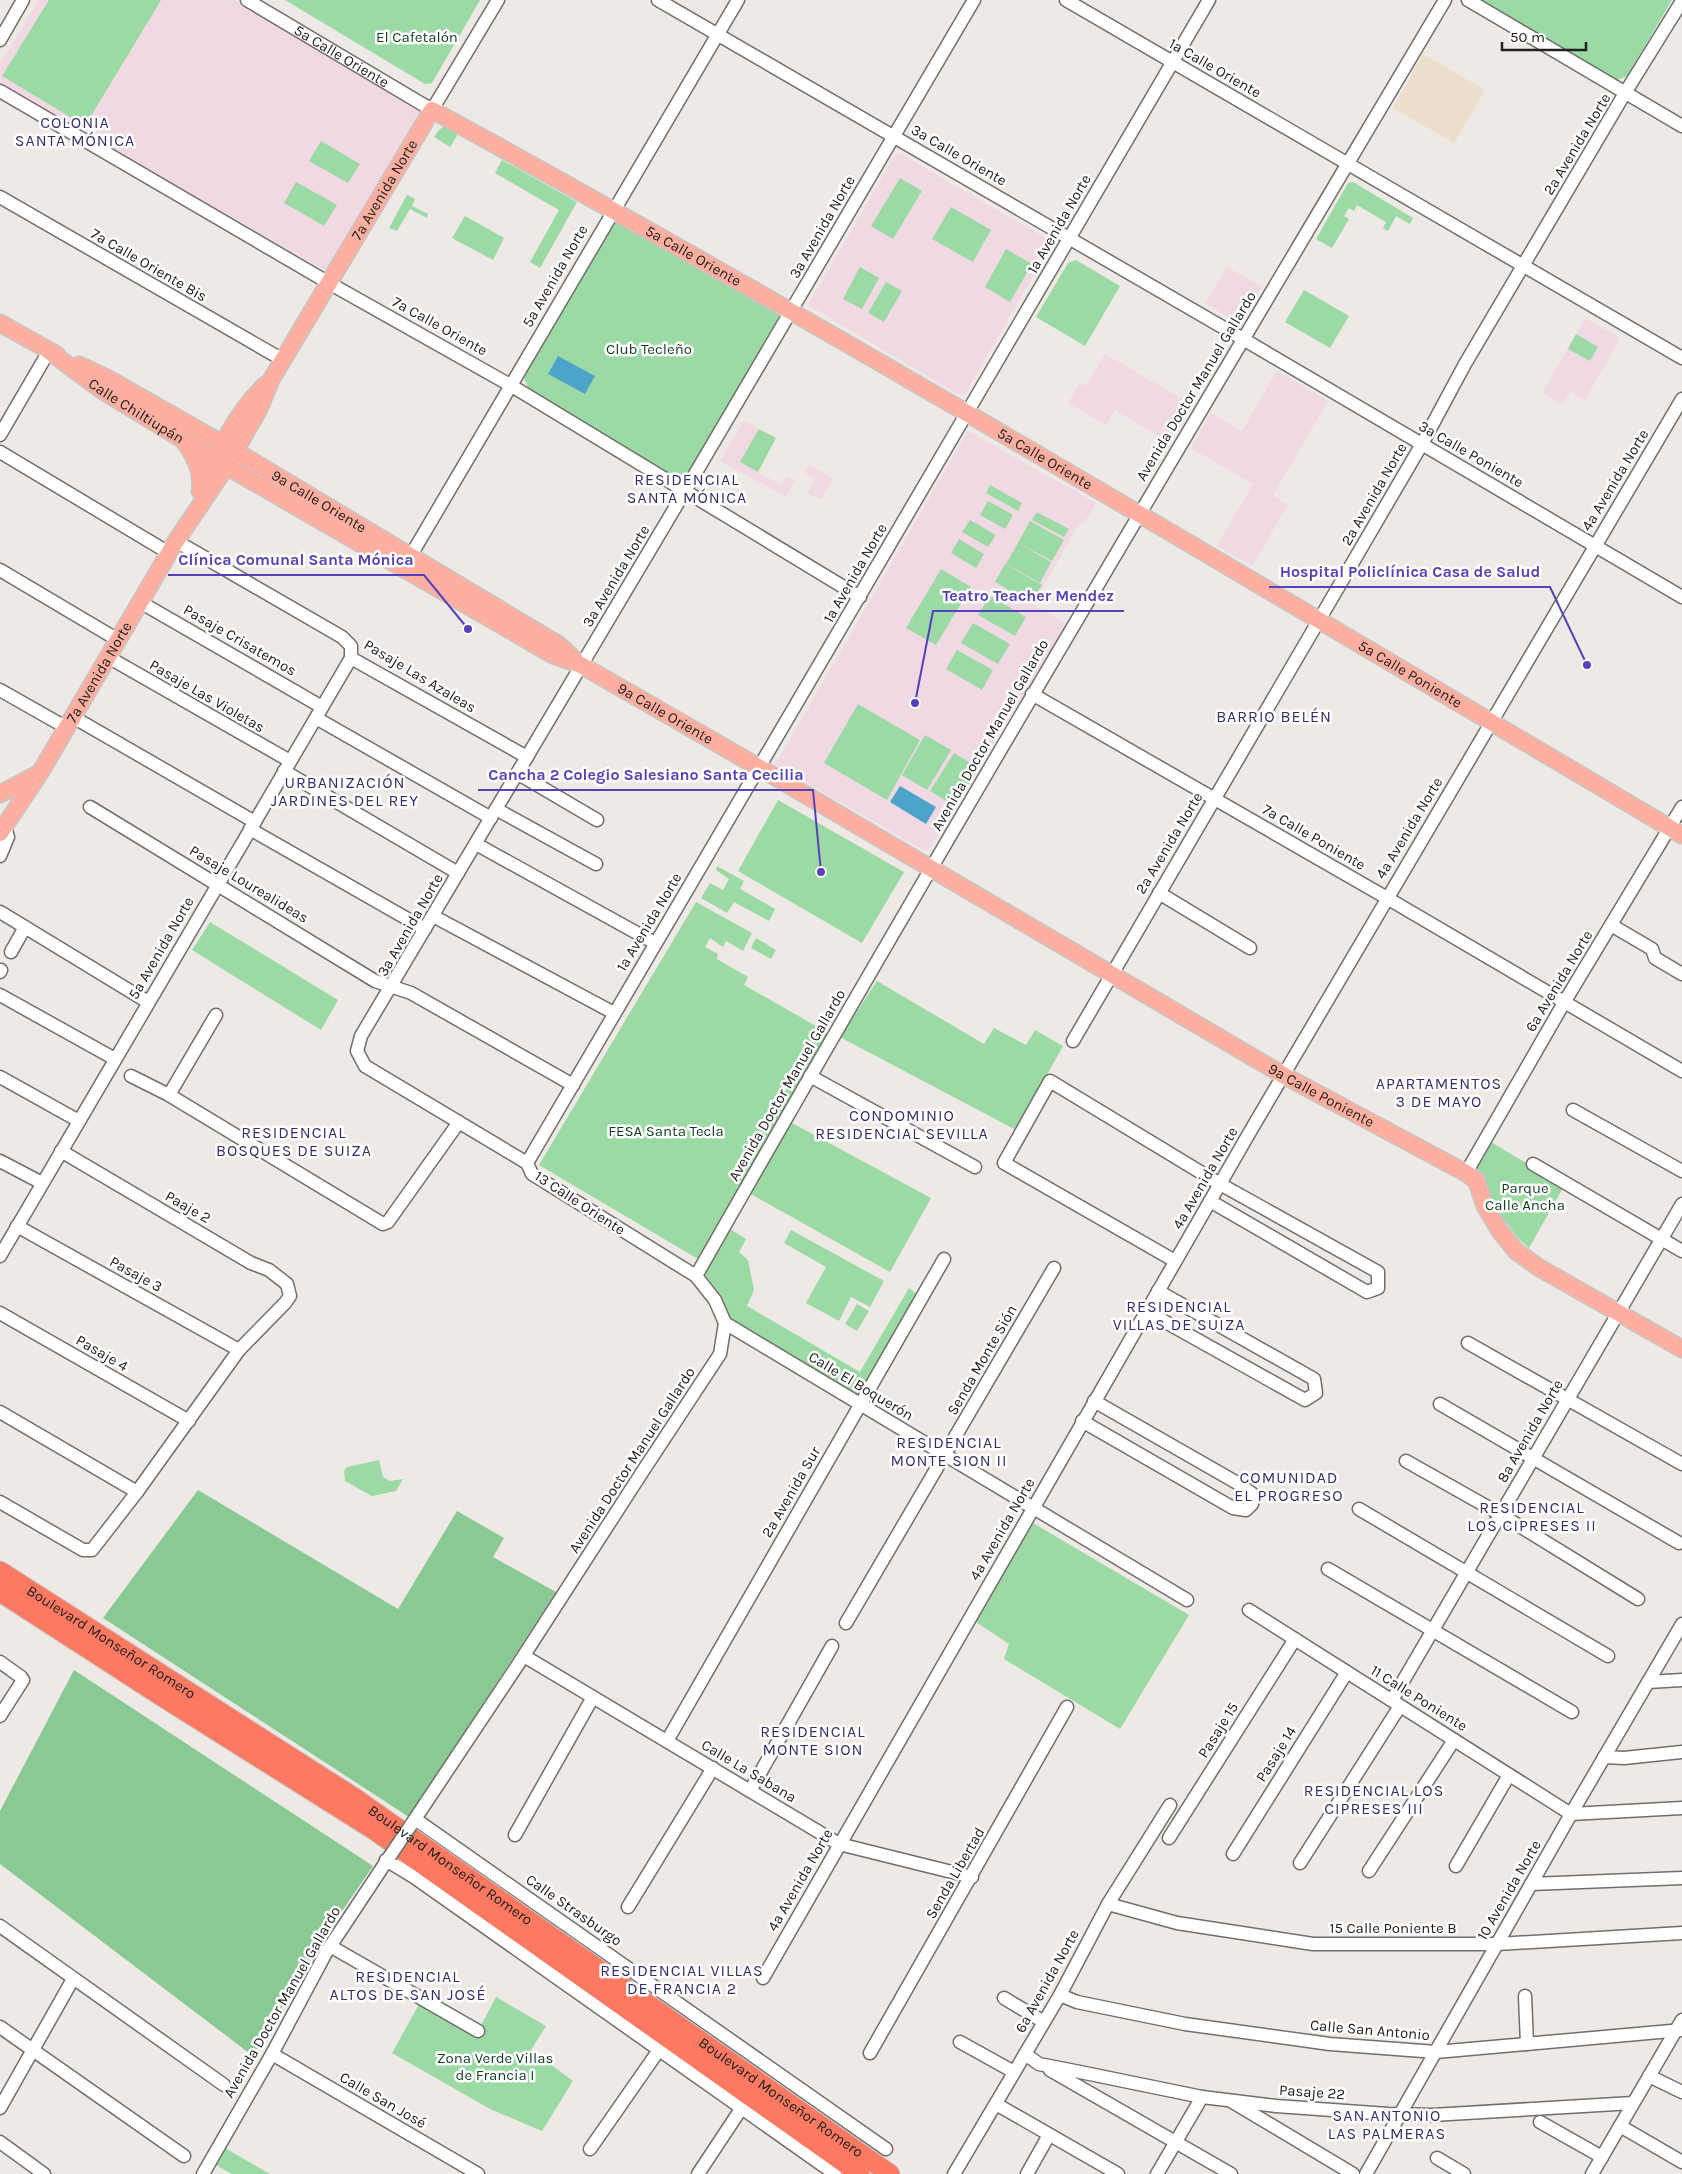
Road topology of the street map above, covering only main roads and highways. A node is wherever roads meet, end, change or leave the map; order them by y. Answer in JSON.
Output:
{"nodes":[{"id":1,"x":432,"y":110,"type":"joint"},
{"id":2,"x":0,"y":323,"type":"edge"},
{"id":3,"x":49,"y":351,"type":"junction"},
{"id":4,"x":183,"y":440,"type":"junction"},
{"id":5,"x":228,"y":448,"type":"junction"},
{"id":6,"x":220,"y":463,"type":"junction"},
{"id":7,"x":246,"y":477,"type":"junction"},
{"id":8,"x":196,"y":511,"type":"junction"},
{"id":9,"x":1139,"y":515,"type":"joint"},
{"id":10,"x":406,"y":563,"type":"junction"},
{"id":11,"x":40,"y":773,"type":"junction"},
{"id":12,"x":0,"y":794,"type":"edge"},
{"id":13,"x":2,"y":828,"type":"edge"},
{"id":14,"x":1676,"y":832,"type":"edge"},
{"id":15,"x":932,"y":869,"type":"joint"},
{"id":16,"x":1682,"y":1349,"type":"edge"},
{"id":17,"x":0,"y":1571,"type":"edge"},
{"id":18,"x":0,"y":1592,"type":"edge"},
{"id":19,"x":860,"y":2174,"type":"edge"},
{"id":20,"x":890,"y":2174,"type":"edge"}],
"edges":[{"from":1,"to":5,"type":"main road","name":"7a Avenida Norte"},
{"from":1,"to":9,"type":"main road","name":"5a Calle Oriente"},
{"from":2,"to":3,"type":"main road","name":"Calle Chiltiupán"},
{"from":3,"to":4,"type":"main road","name":"Calle Chiltiupán"},
{"from":3,"to":5,"type":"main road","name":"Calle Chiltiupán"},
{"from":4,"to":6,"type":"main road","name":"Calle Chiltiupán"},
{"from":4,"to":8,"type":"main road"},
{"from":5,"to":6,"type":"main road","name":"7a Avenida Norte"},
{"from":5,"to":10,"type":"main road","name":"9a Calle Oriente"},
{"from":6,"to":7,"type":"main road","name":"9a Calle Oriente"},
{"from":6,"to":8,"type":"main road","name":"7a Avenida Norte"},
{"from":7,"to":8,"type":"main road"},
{"from":7,"to":10,"type":"main road","name":"9a Calle Oriente"},
{"from":8,"to":11,"type":"main road","name":"7a Avenida Norte"},
{"from":9,"to":14,"type":"main road","name":"5a Calle Poniente"},
{"from":10,"to":15,"type":"main road","name":"9a Calle Oriente"},
{"from":11,"to":12,"type":"main road"},
{"from":11,"to":13,"type":"main road","name":"7a Avenida Norte"},
{"from":15,"to":16,"type":"main road","name":"9a Calle Poniente"},
{"from":17,"to":20,"type":"highway","name":"Boulevard Monseñor Romero"},
{"from":18,"to":19,"type":"highway","name":"Boulevard Monseñor Romero"}]}
